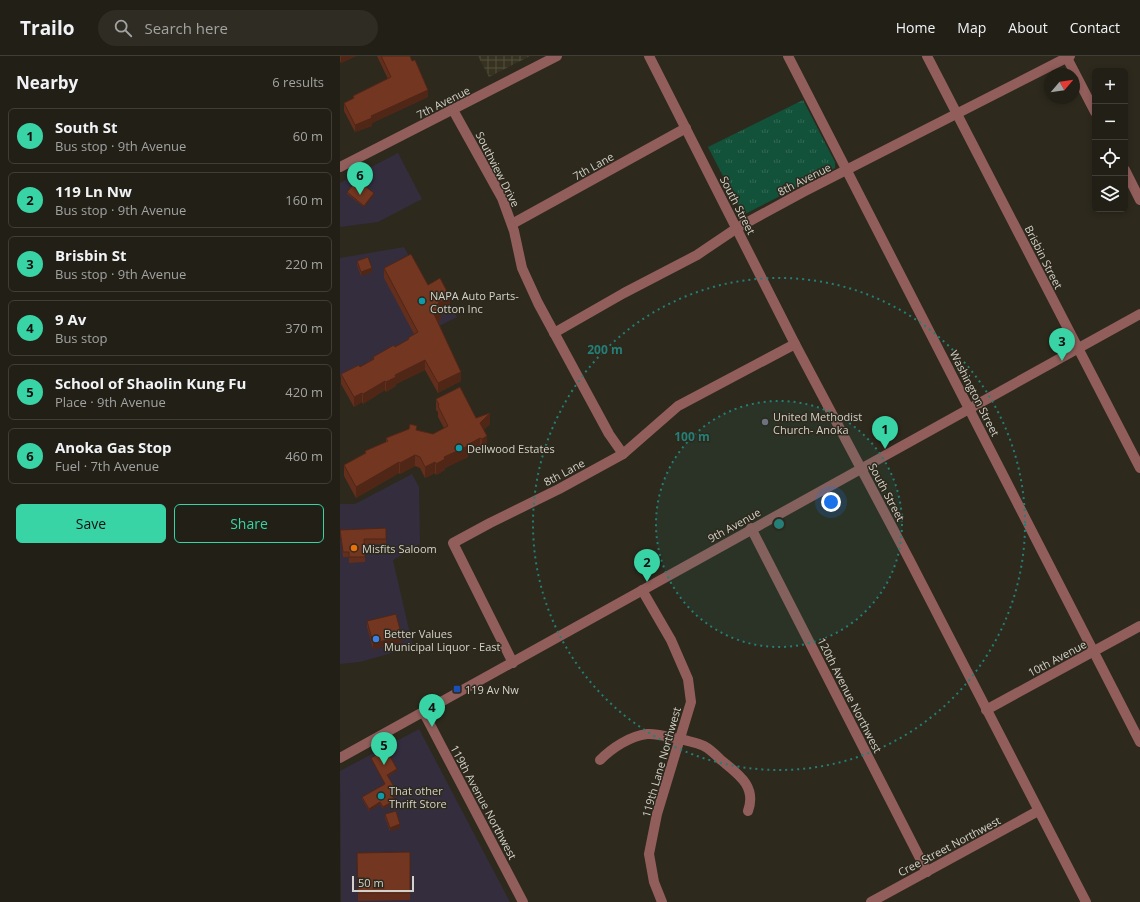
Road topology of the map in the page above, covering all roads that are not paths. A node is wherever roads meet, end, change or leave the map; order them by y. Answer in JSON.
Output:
{"nodes":[{"id":1,"x":557,"y":56,"type":"edge"},
{"id":2,"x":649,"y":56,"type":"edge"},
{"id":3,"x":788,"y":56,"type":"edge"},
{"id":4,"x":927,"y":56,"type":"edge"},
{"id":5,"x":1068,"y":57,"type":"edge"},
{"id":6,"x":1092,"y":106,"type":"edge"},
{"id":7,"x":453,"y":110,"type":"junction"},
{"id":8,"x":956,"y":113,"type":"junction"},
{"id":9,"x":686,"y":128,"type":"junction"},
{"id":10,"x":340,"y":167,"type":"edge"},
{"id":11,"x":845,"y":171,"type":"junction"},
{"id":12,"x":1128,"y":176,"type":"edge"},
{"id":13,"x":1140,"y":200,"type":"edge"},
{"id":14,"x":512,"y":224,"type":"junction"},
{"id":15,"x":736,"y":228,"type":"junction"},
{"id":16,"x":1140,"y":314,"type":"edge"},
{"id":17,"x":554,"y":333,"type":"junction"},
{"id":18,"x":795,"y":344,"type":"junction"},
{"id":19,"x":1078,"y":348,"type":"junction"},
{"id":20,"x":970,"y":409,"type":"junction"},
{"id":21,"x":623,"y":454,"type":"junction"},
{"id":22,"x":861,"y":468,"type":"junction"},
{"id":23,"x":1140,"y":468,"type":"edge"},
{"id":24,"x":751,"y":528,"type":"junction"},
{"id":25,"x":642,"y":590,"type":"junction"},
{"id":26,"x":1140,"y":626,"type":"edge"},
{"id":27,"x":1093,"y":652,"type":"junction"},
{"id":28,"x":513,"y":663,"type":"junction"},
{"id":29,"x":986,"y":710,"type":"junction"},
{"id":30,"x":424,"y":713,"type":"junction"},
{"id":31,"x":679,"y":740,"type":"junction"},
{"id":32,"x":1140,"y":742,"type":"edge"},
{"id":33,"x":340,"y":758,"type":"edge"},
{"id":34,"x":600,"y":760,"type":"dead end"},
{"id":35,"x":748,"y":811,"type":"dead end"},
{"id":36,"x":1038,"y":811,"type":"junction"},
{"id":37,"x":927,"y":872,"type":"junction"},
{"id":38,"x":523,"y":902,"type":"edge"},
{"id":39,"x":662,"y":902,"type":"edge"},
{"id":40,"x":871,"y":902,"type":"edge"},
{"id":41,"x":1086,"y":902,"type":"edge"}],
"edges":[{"from":1,"to":7,"type":"street","name":"7th Avenue"},
{"from":2,"to":9,"type":"street","name":"South Street"},
{"from":3,"to":11,"type":"street","name":"Washington Street"},
{"from":4,"to":8,"type":"street","name":"Brisbin Street"},
{"from":5,"to":6,"type":"street"},
{"from":5,"to":8,"type":"street","name":"8th Avenue"},
{"from":7,"to":10,"type":"street","name":"7th Avenue"},
{"from":7,"to":14,"type":"street","name":"Southview Drive"},
{"from":8,"to":11,"type":"street","name":"8th Avenue"},
{"from":8,"to":19,"type":"street","name":"Brisbin Street"},
{"from":9,"to":14,"type":"street","name":"7th Lane"},
{"from":9,"to":15,"type":"street","name":"South Street"},
{"from":11,"to":15,"type":"street","name":"8th Avenue"},
{"from":11,"to":20,"type":"street","name":"Washington Street"},
{"from":12,"to":13,"type":"street"},
{"from":14,"to":17,"type":"street","name":"Southview Drive"},
{"from":15,"to":17,"type":"street","name":"8th Avenue"},
{"from":15,"to":18,"type":"street","name":"South Street"},
{"from":16,"to":19,"type":"street","name":"9th Avenue"},
{"from":17,"to":21,"type":"street","name":"Southview Drive"},
{"from":18,"to":21,"type":"street","name":"8th Lane"},
{"from":18,"to":22,"type":"street","name":"South Street"},
{"from":19,"to":20,"type":"street","name":"9th Avenue"},
{"from":19,"to":23,"type":"street","name":"Brisbin Street"},
{"from":20,"to":22,"type":"street","name":"9th Avenue"},
{"from":20,"to":27,"type":"street","name":"Washington Street"},
{"from":21,"to":28,"type":"street","name":"8th Lane"},
{"from":22,"to":24,"type":"street","name":"9th Avenue"},
{"from":22,"to":29,"type":"street","name":"South Street"},
{"from":24,"to":25,"type":"street","name":"9th Avenue"},
{"from":24,"to":37,"type":"street","name":"120th Avenue Northwest"},
{"from":25,"to":28,"type":"street","name":"9th Avenue"},
{"from":25,"to":31,"type":"street","name":"119th Lane Northwest"},
{"from":26,"to":27,"type":"street","name":"10th Avenue"},
{"from":27,"to":29,"type":"street","name":"10th Avenue"},
{"from":27,"to":32,"type":"street","name":"Washington Street"},
{"from":28,"to":30,"type":"street","name":"9th Avenue"},
{"from":29,"to":36,"type":"street","name":"South Street"},
{"from":30,"to":33,"type":"street","name":"9th Avenue"},
{"from":30,"to":38,"type":"street","name":"119th Avenue Northwest"},
{"from":31,"to":34,"type":"street"},
{"from":31,"to":35,"type":"street"},
{"from":31,"to":39,"type":"street","name":"119th Lane Northwest"},
{"from":36,"to":37,"type":"street","name":"Cree Street Northwest"},
{"from":36,"to":41,"type":"street","name":"South Street"},
{"from":37,"to":40,"type":"street","name":"Cree Street Northwest"}]}
